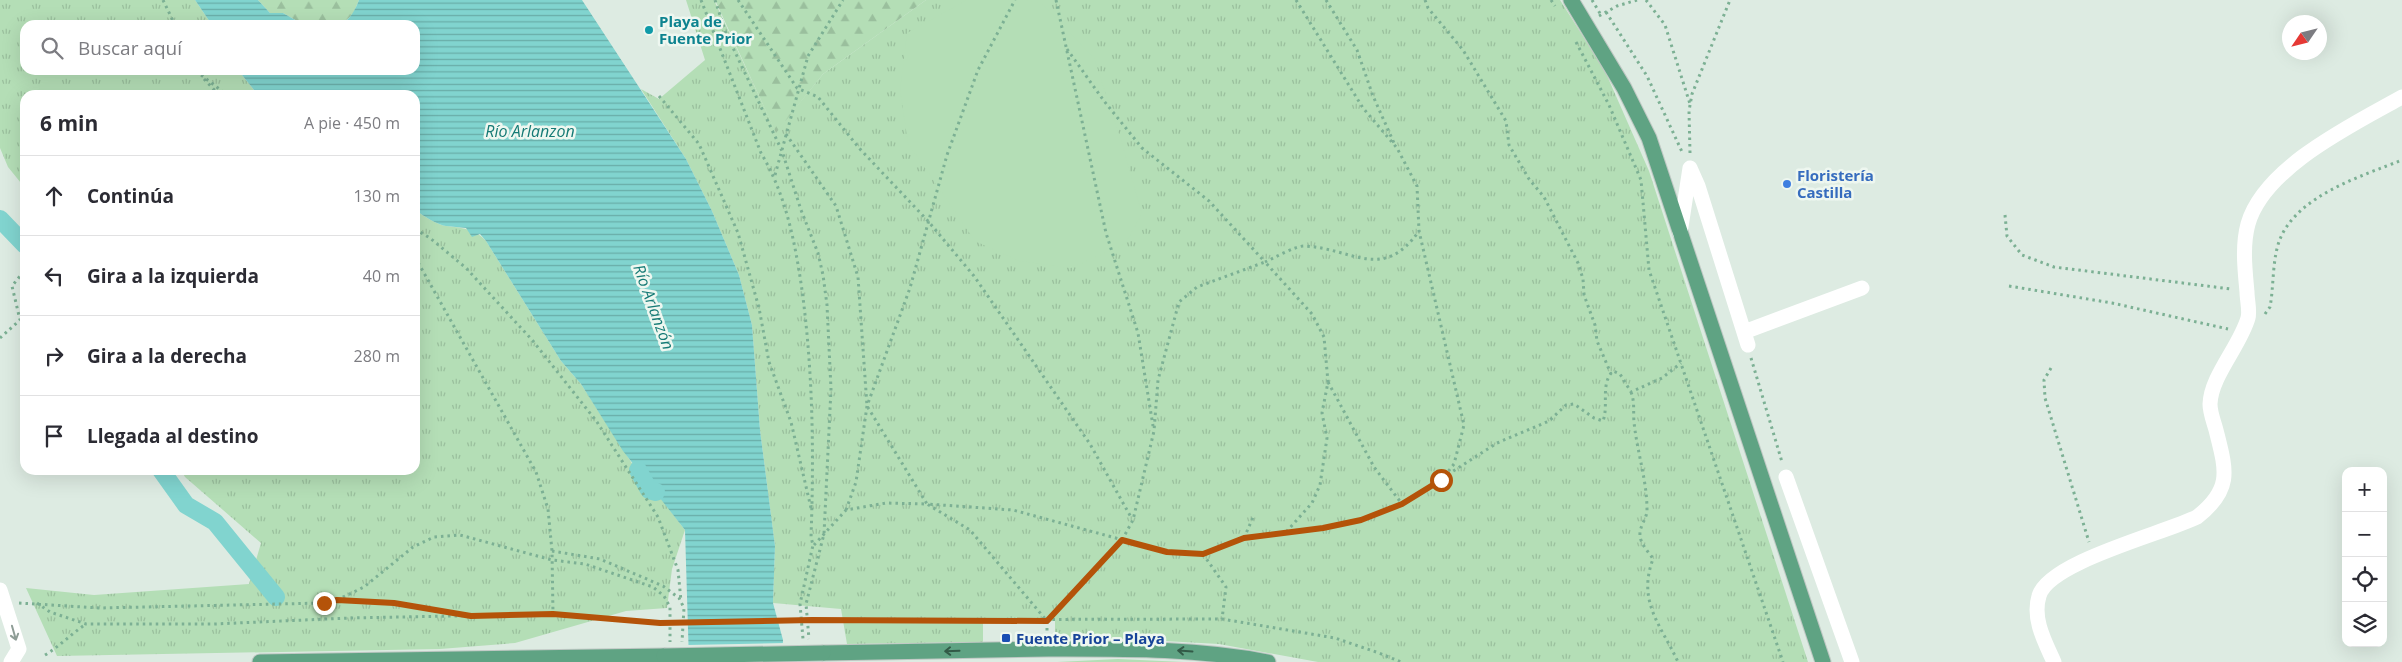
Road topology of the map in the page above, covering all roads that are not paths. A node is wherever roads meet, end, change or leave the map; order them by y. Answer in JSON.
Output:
{"nodes":[{"id":1,"x":1571,"y":0,"type":"edge"},
{"id":2,"x":2402,"y":97,"type":"edge"},
{"id":3,"x":1680,"y":233,"type":"junction"},
{"id":4,"x":1862,"y":288,"type":"dead end"},
{"id":5,"x":1786,"y":477,"type":"road end"},
{"id":6,"x":3,"y":596,"type":"edge"},
{"id":7,"x":11,"y":662,"type":"edge"},
{"id":8,"x":260,"y":662,"type":"edge"},
{"id":9,"x":1268,"y":662,"type":"edge"},
{"id":10,"x":1823,"y":662,"type":"edge"},
{"id":11,"x":1852,"y":662,"type":"edge"},
{"id":12,"x":2054,"y":662,"type":"edge"}],
"edges":[{"from":1,"to":3,"type":"main road"},
{"from":2,"to":12,"type":"street"},
{"from":3,"to":4,"type":"street"},
{"from":3,"to":10,"type":"main road"},
{"from":5,"to":11,"type":"street"},
{"from":6,"to":7,"type":"street","one_way":true},
{"from":9,"to":8,"type":"main road","one_way":true,"bridge":true}]}
